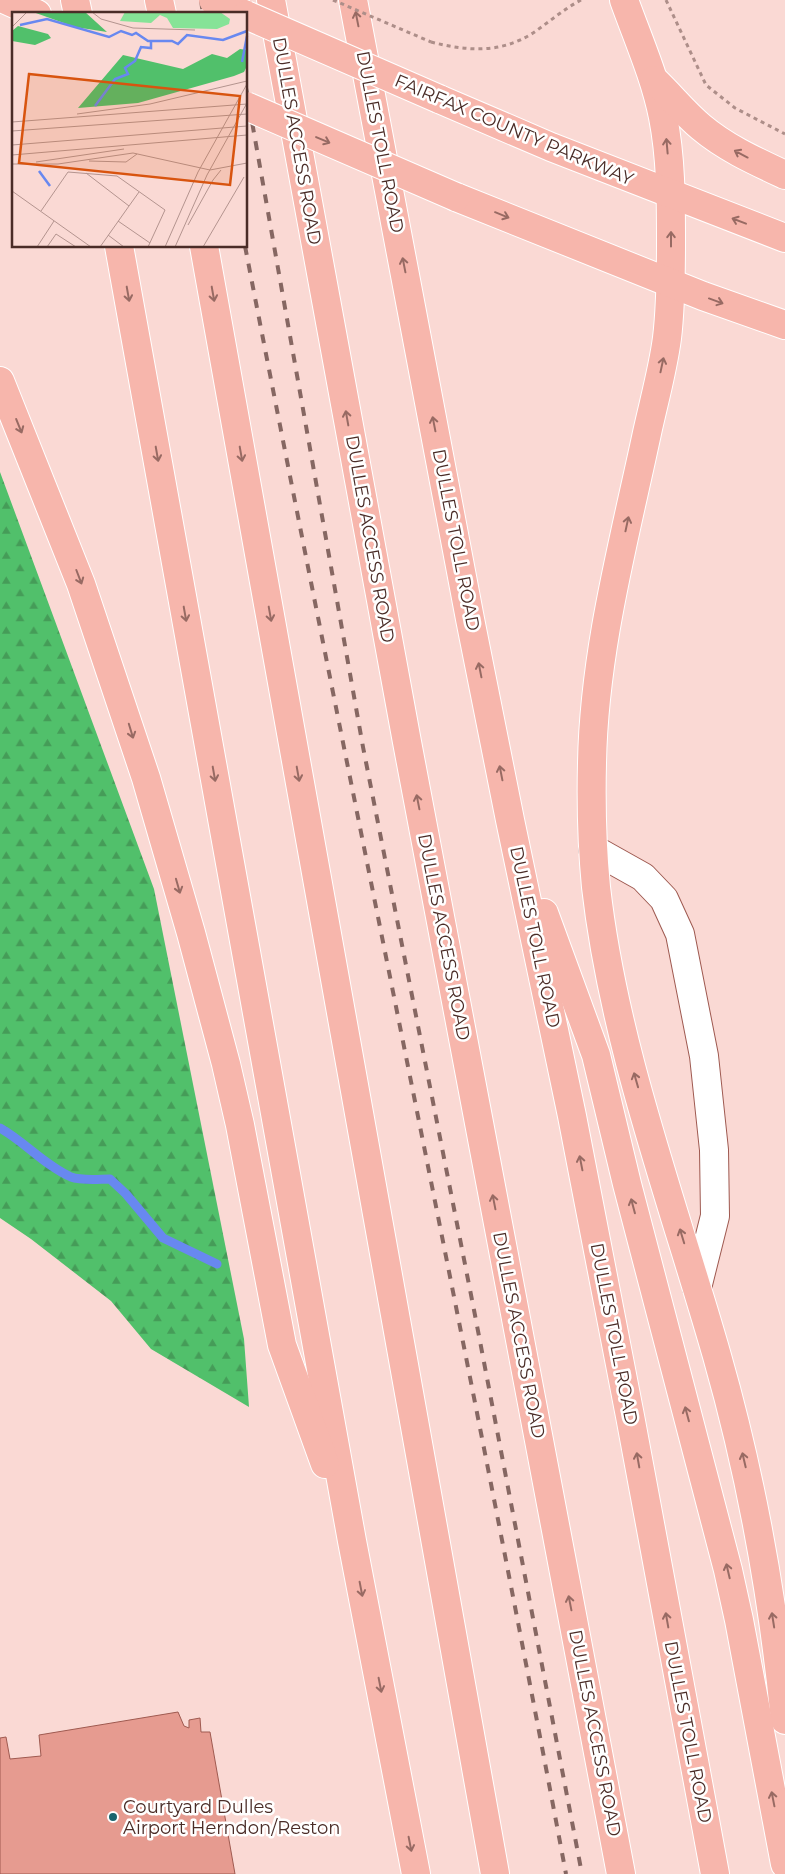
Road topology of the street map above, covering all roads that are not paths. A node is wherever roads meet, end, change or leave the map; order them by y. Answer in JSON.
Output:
{"nodes":[{"id":1,"x":212,"y":0,"type":"edge"},
{"id":2,"x":271,"y":0,"type":"edge"},
{"id":3,"x":353,"y":0,"type":"edge"},
{"id":4,"x":624,"y":0,"type":"edge"},
{"id":5,"x":9,"y":1,"type":"edge"},
{"id":6,"x":33,"y":12,"type":"edge"},
{"id":7,"x":240,"y":12,"type":"edge"},
{"id":8,"x":248,"y":15,"type":"edge"},
{"id":9,"x":652,"y":78,"type":"junction"},
{"id":10,"x":248,"y":107,"type":"edge"},
{"id":11,"x":785,"y":175,"type":"edge"},
{"id":12,"x":670,"y":194,"type":"junction"},
{"id":13,"x":785,"y":238,"type":"edge"},
{"id":14,"x":119,"y":248,"type":"edge"},
{"id":15,"x":204,"y":248,"type":"edge"},
{"id":16,"x":671,"y":283,"type":"junction"},
{"id":17,"x":785,"y":325,"type":"edge"},
{"id":18,"x":0,"y":381,"type":"edge"},
{"id":19,"x":510,"y":820,"type":"junction"},
{"id":20,"x":593,"y":849,"type":"junction"},
{"id":21,"x":697,"y":1288,"type":"junction"},
{"id":22,"x":352,"y":1541,"type":"junction"},
{"id":23,"x":785,"y":1720,"type":"edge"},
{"id":24,"x":785,"y":1864,"type":"edge"},
{"id":25,"x":416,"y":1874,"type":"edge"},
{"id":26,"x":495,"y":1874,"type":"edge"},
{"id":27,"x":621,"y":1874,"type":"edge"},
{"id":28,"x":715,"y":1874,"type":"edge"}],
"edges":[{"from":1,"to":7,"type":"highway","name":"FAIRFAX COUNTY PARKWAY","bridge":true},
{"from":27,"to":2,"type":"highway","name":"DULLES ACCESS ROAD","one_way":true},
{"from":19,"to":3,"type":"highway","name":"DULLES TOLL ROAD","one_way":true},
{"from":4,"to":9,"type":"highway"},
{"from":5,"to":6,"type":"highway"},
{"from":8,"to":12,"type":"highway","name":"FAIRFAX COUNTY PARKWAY","bridge":true},
{"from":11,"to":9,"type":"highway","one_way":true},
{"from":12,"to":9,"type":"highway","one_way":true},
{"from":10,"to":16,"type":"highway","one_way":true,"bridge":true},
{"from":13,"to":12,"type":"highway","name":"FAIRFAX COUNTY PARKWAY","one_way":true},
{"from":16,"to":12,"type":"highway","one_way":true},
{"from":14,"to":22,"type":"highway","one_way":true},
{"from":15,"to":26,"type":"highway","one_way":true},
{"from":16,"to":17,"type":"highway","one_way":true},
{"from":20,"to":16,"type":"highway","one_way":true},
{"from":18,"to":22,"type":"highway","one_way":true},
{"from":24,"to":19,"type":"highway","one_way":true},
{"from":28,"to":19,"type":"highway","name":"DULLES TOLL ROAD","one_way":true},
{"from":21,"to":20,"type":"highway","one_way":true},
{"from":20,"to":21,"type":"lane"},
{"from":23,"to":21,"type":"highway","one_way":true},
{"from":22,"to":25,"type":"highway","one_way":true}]}
